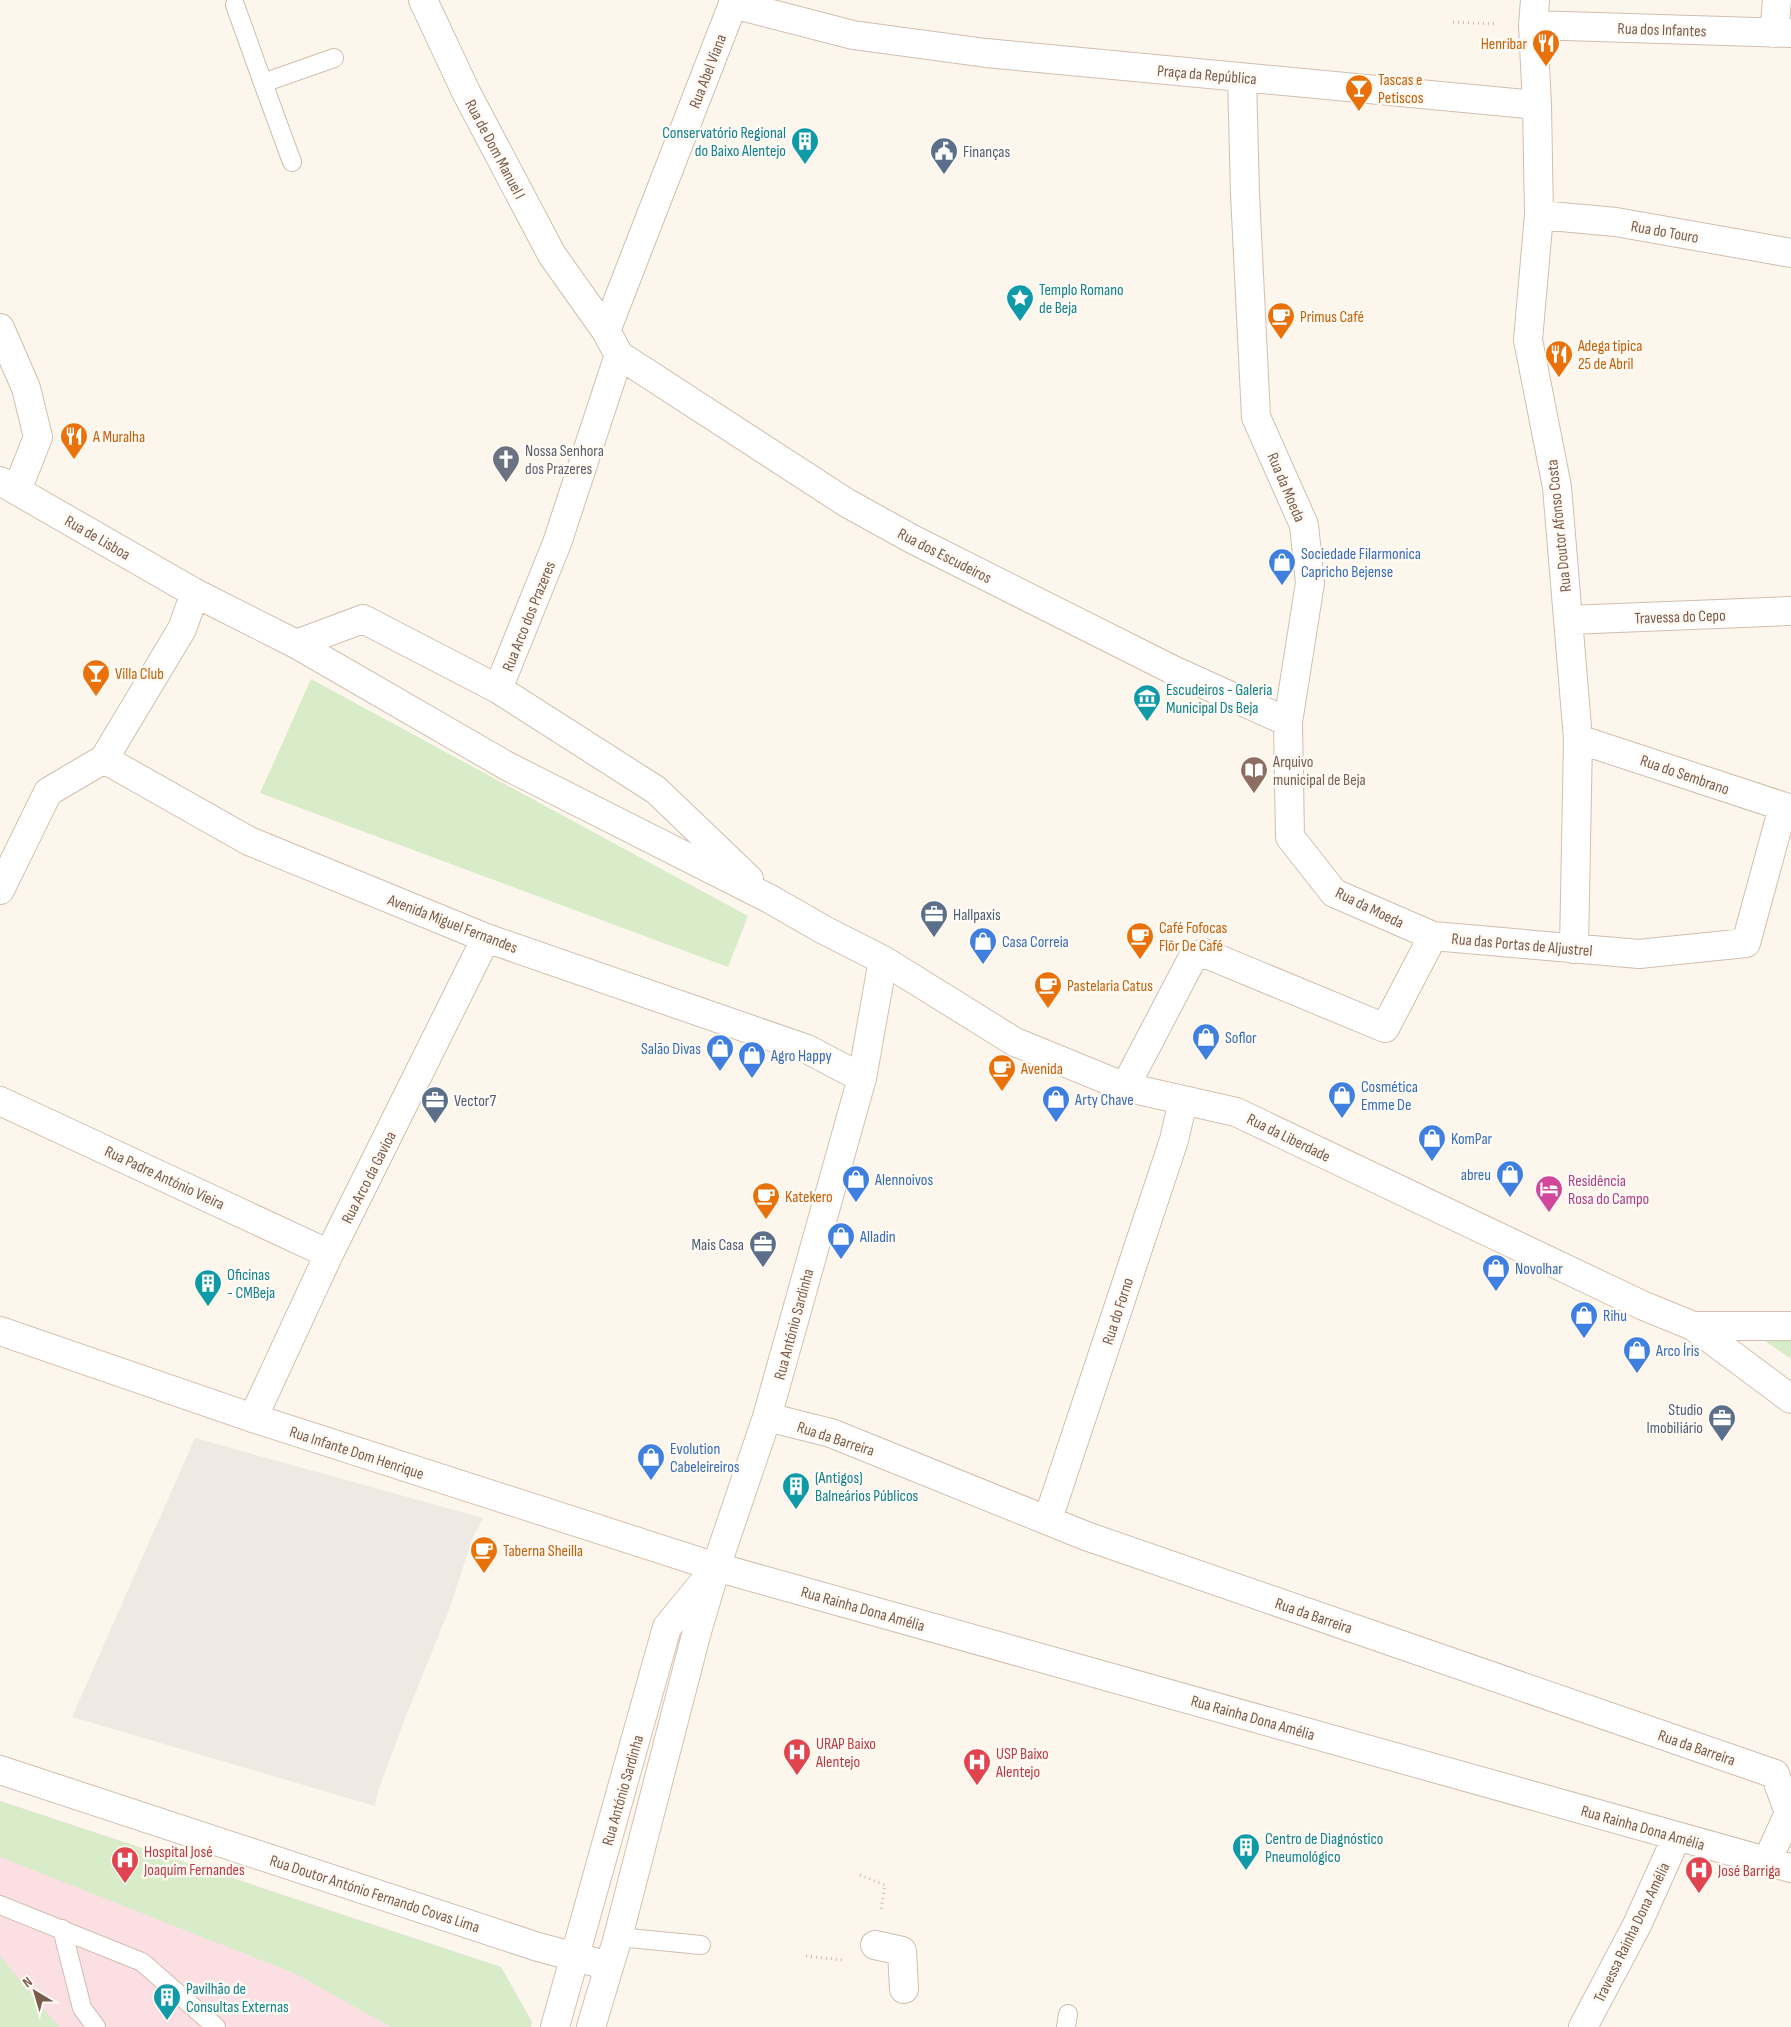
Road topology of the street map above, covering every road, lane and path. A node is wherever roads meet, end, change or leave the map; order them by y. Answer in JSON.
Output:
{"nodes":[{"id":1,"x":423,"y":0,"type":"edge"},
{"id":2,"x":1777,"y":0,"type":"edge"},
{"id":3,"x":733,"y":2,"type":"edge"},
{"id":4,"x":235,"y":5,"type":"dead end"},
{"id":5,"x":796,"y":10,"type":"edge"},
{"id":6,"x":1534,"y":13,"type":"edge"},
{"id":7,"x":1453,"y":22,"type":"dead end"},
{"id":8,"x":1783,"y":33,"type":"edge"},
{"id":9,"x":334,"y":58,"type":"dead end"},
{"id":10,"x":1242,"y":78,"type":"junction"},
{"id":11,"x":263,"y":83,"type":"junction"},
{"id":12,"x":1538,"y":105,"type":"junction"},
{"id":13,"x":292,"y":162,"type":"dead end"},
{"id":14,"x":1539,"y":215,"type":"junction"},
{"id":15,"x":1791,"y":254,"type":"edge"},
{"id":16,"x":0,"y":328,"type":"edge"},
{"id":17,"x":606,"y":331,"type":"junction"},
{"id":18,"x":619,"y":355,"type":"junction"},
{"id":19,"x":9,"y":485,"type":"edge"},
{"id":20,"x":196,"y":593,"type":"junction"},
{"id":21,"x":1791,"y":612,"type":"edge"},
{"id":22,"x":1568,"y":620,"type":"junction"},
{"id":23,"x":296,"y":644,"type":"junction"},
{"id":24,"x":498,"y":688,"type":"junction"},
{"id":25,"x":1288,"y":722,"type":"junction"},
{"id":26,"x":1578,"y":739,"type":"junction"},
{"id":27,"x":104,"y":759,"type":"junction"},
{"id":28,"x":1787,"y":808,"type":"edge"},
{"id":29,"x":0,"y":890,"type":"edge"},
{"id":30,"x":770,"y":899,"type":"junction"},
{"id":31,"x":1433,"y":936,"type":"junction"},
{"id":32,"x":486,"y":938,"type":"junction"},
{"id":33,"x":1574,"y":949,"type":"junction"},
{"id":34,"x":884,"y":960,"type":"junction"},
{"id":35,"x":862,"y":1078,"type":"junction"},
{"id":36,"x":1125,"y":1087,"type":"junction"},
{"id":37,"x":0,"y":1101,"type":"edge"},
{"id":38,"x":1183,"y":1101,"type":"junction"},
{"id":39,"x":329,"y":1254,"type":"junction"},
{"id":40,"x":1693,"y":1326,"type":"junction"},
{"id":41,"x":1791,"y":1326,"type":"edge"},
{"id":42,"x":0,"y":1332,"type":"edge"},
{"id":43,"x":1791,"y":1399,"type":"edge"},
{"id":44,"x":767,"y":1417,"type":"junction"},
{"id":45,"x":253,"y":1418,"type":"junction"},
{"id":46,"x":1048,"y":1519,"type":"junction"},
{"id":47,"x":716,"y":1567,"type":"junction"},
{"id":48,"x":0,"y":1770,"type":"edge"},
{"id":49,"x":1677,"y":1836,"type":"junction"},
{"id":50,"x":1779,"y":1864,"type":"edge"},
{"id":51,"x":0,"y":1905,"type":"edge"},
{"id":52,"x":62,"y":1929,"type":"junction"},
{"id":53,"x":618,"y":1936,"type":"junction"},
{"id":54,"x":701,"y":1945,"type":"dead end"},
{"id":55,"x":875,"y":1945,"type":"dead end"},
{"id":56,"x":575,"y":1957,"type":"junction"},
{"id":57,"x":609,"y":1966,"type":"junction"},
{"id":58,"x":904,"y":1989,"type":"dead end"},
{"id":59,"x":96,"y":2027,"type":"edge"},
{"id":60,"x":216,"y":2027,"type":"edge"},
{"id":61,"x":555,"y":2027,"type":"edge"},
{"id":62,"x":591,"y":2027,"type":"edge"},
{"id":63,"x":1583,"y":2027,"type":"edge"}],
"edges":[{"from":1,"to":17,"type":"street","name":"Rua de Dom Manuel I"},
{"from":2,"to":8,"type":"street"},
{"from":3,"to":5,"type":"street","name":"Praça da República"},
{"from":3,"to":17,"type":"street","name":"Rua Abel Viana"},
{"from":4,"to":11,"type":"lane"},
{"from":5,"to":10,"type":"street","name":"Praça da República"},
{"from":6,"to":7,"type":"path"},
{"from":6,"to":8,"type":"street","name":"Rua dos Infantes"},
{"from":6,"to":12,"type":"street"},
{"from":9,"to":11,"type":"lane"},
{"from":10,"to":12,"type":"street","name":"Praça da República"},
{"from":10,"to":25,"type":"street","name":"Rua da Moeda"},
{"from":11,"to":13,"type":"lane"},
{"from":12,"to":14,"type":"street","name":"Rua Doutor Afonso Costa"},
{"from":14,"to":15,"type":"street","name":"Rua do Touro"},
{"from":14,"to":22,"type":"street","name":"Rua Doutor Afonso Costa"},
{"from":16,"to":19,"type":"street"},
{"from":17,"to":18,"type":"street","name":"Rua de Dom Manuel I"},
{"from":18,"to":24,"type":"street","name":"Rua Arco dos Prazeres"},
{"from":18,"to":25,"type":"street","name":"Rua dos Escudeiros"},
{"from":19,"to":20,"type":"street","name":"Rua de Lisboa"},
{"from":20,"to":23,"type":"street"},
{"from":20,"to":27,"type":"street"},
{"from":21,"to":22,"type":"street","name":"Travessa do Cepo"},
{"from":22,"to":26,"type":"street","name":"Rua Doutor Afonso Costa"},
{"from":23,"to":24,"type":"street"},
{"from":23,"to":30,"type":"street"},
{"from":24,"to":30,"type":"street"},
{"from":25,"to":31,"type":"street","name":"Rua da Moeda"},
{"from":26,"to":28,"type":"street","name":"Rua do Sembrano"},
{"from":26,"to":33,"type":"street","name":"Rua Doutor Afonso Costa"},
{"from":27,"to":29,"type":"street"},
{"from":27,"to":32,"type":"street","name":"Avenida Miguel Fernandes"},
{"from":28,"to":33,"type":"street","name":"Rua das Portas de Aljustrel"},
{"from":30,"to":34,"type":"street"},
{"from":31,"to":33,"type":"street","name":"Rua das Portas de Aljustrel"},
{"from":31,"to":36,"type":"street","name":"Rua das Portas de Aljustrel"},
{"from":32,"to":35,"type":"street","name":"Avenida Miguel Fernandes"},
{"from":32,"to":39,"type":"street","name":"Rua Arco da Gavioa"},
{"from":34,"to":35,"type":"street"},
{"from":34,"to":36,"type":"street","name":"Rua da Liberdade"},
{"from":35,"to":44,"type":"street","name":"Rua António Sardinha"},
{"from":36,"to":38,"type":"street","name":"Rua da Liberdade"},
{"from":37,"to":39,"type":"street","name":"Rua Padre António Vieira"},
{"from":38,"to":40,"type":"street","name":"Rua da Liberdade"},
{"from":38,"to":46,"type":"street","name":"Rua do Forno"},
{"from":39,"to":45,"type":"street","name":"Rua Arco da Gavioa"},
{"from":40,"to":41,"type":"street"},
{"from":40,"to":43,"type":"street"},
{"from":42,"to":45,"type":"street","name":"Rua Infante Dom Henrique"},
{"from":44,"to":46,"type":"street","name":"Rua da Barreira"},
{"from":44,"to":47,"type":"street","name":"Rua António Sardinha"},
{"from":45,"to":47,"type":"street","name":"Rua Infante Dom Henrique"},
{"from":46,"to":50,"type":"street","name":"Rua da Barreira"},
{"from":47,"to":49,"type":"street","name":"Rua Rainha Dona Amélia"},
{"from":47,"to":53,"type":"street","name":"Rua António Sardinha"},
{"from":47,"to":56,"type":"street","name":"Rua António Sardinha"},
{"from":48,"to":56,"type":"street","name":"Rua Doutor António Fernando Covas Lima"},
{"from":49,"to":50,"type":"street","name":"Rua Rainha Dona Amélia"},
{"from":49,"to":63,"type":"street","name":"Travessa Rainha Dona Amélia"},
{"from":51,"to":52,"type":"lane"},
{"from":52,"to":59,"type":"lane"},
{"from":52,"to":60,"type":"lane"},
{"from":53,"to":54,"type":"lane"},
{"from":53,"to":57,"type":"street","name":"Rua António Sardinha"},
{"from":55,"to":58,"type":"street"},
{"from":56,"to":57,"type":"street","name":"Rua Doutor António Fernando Covas Lima"},
{"from":56,"to":61,"type":"street","name":"Rua António Sardinha"},
{"from":57,"to":62,"type":"street","name":"Rua António Sardinha"}]}
